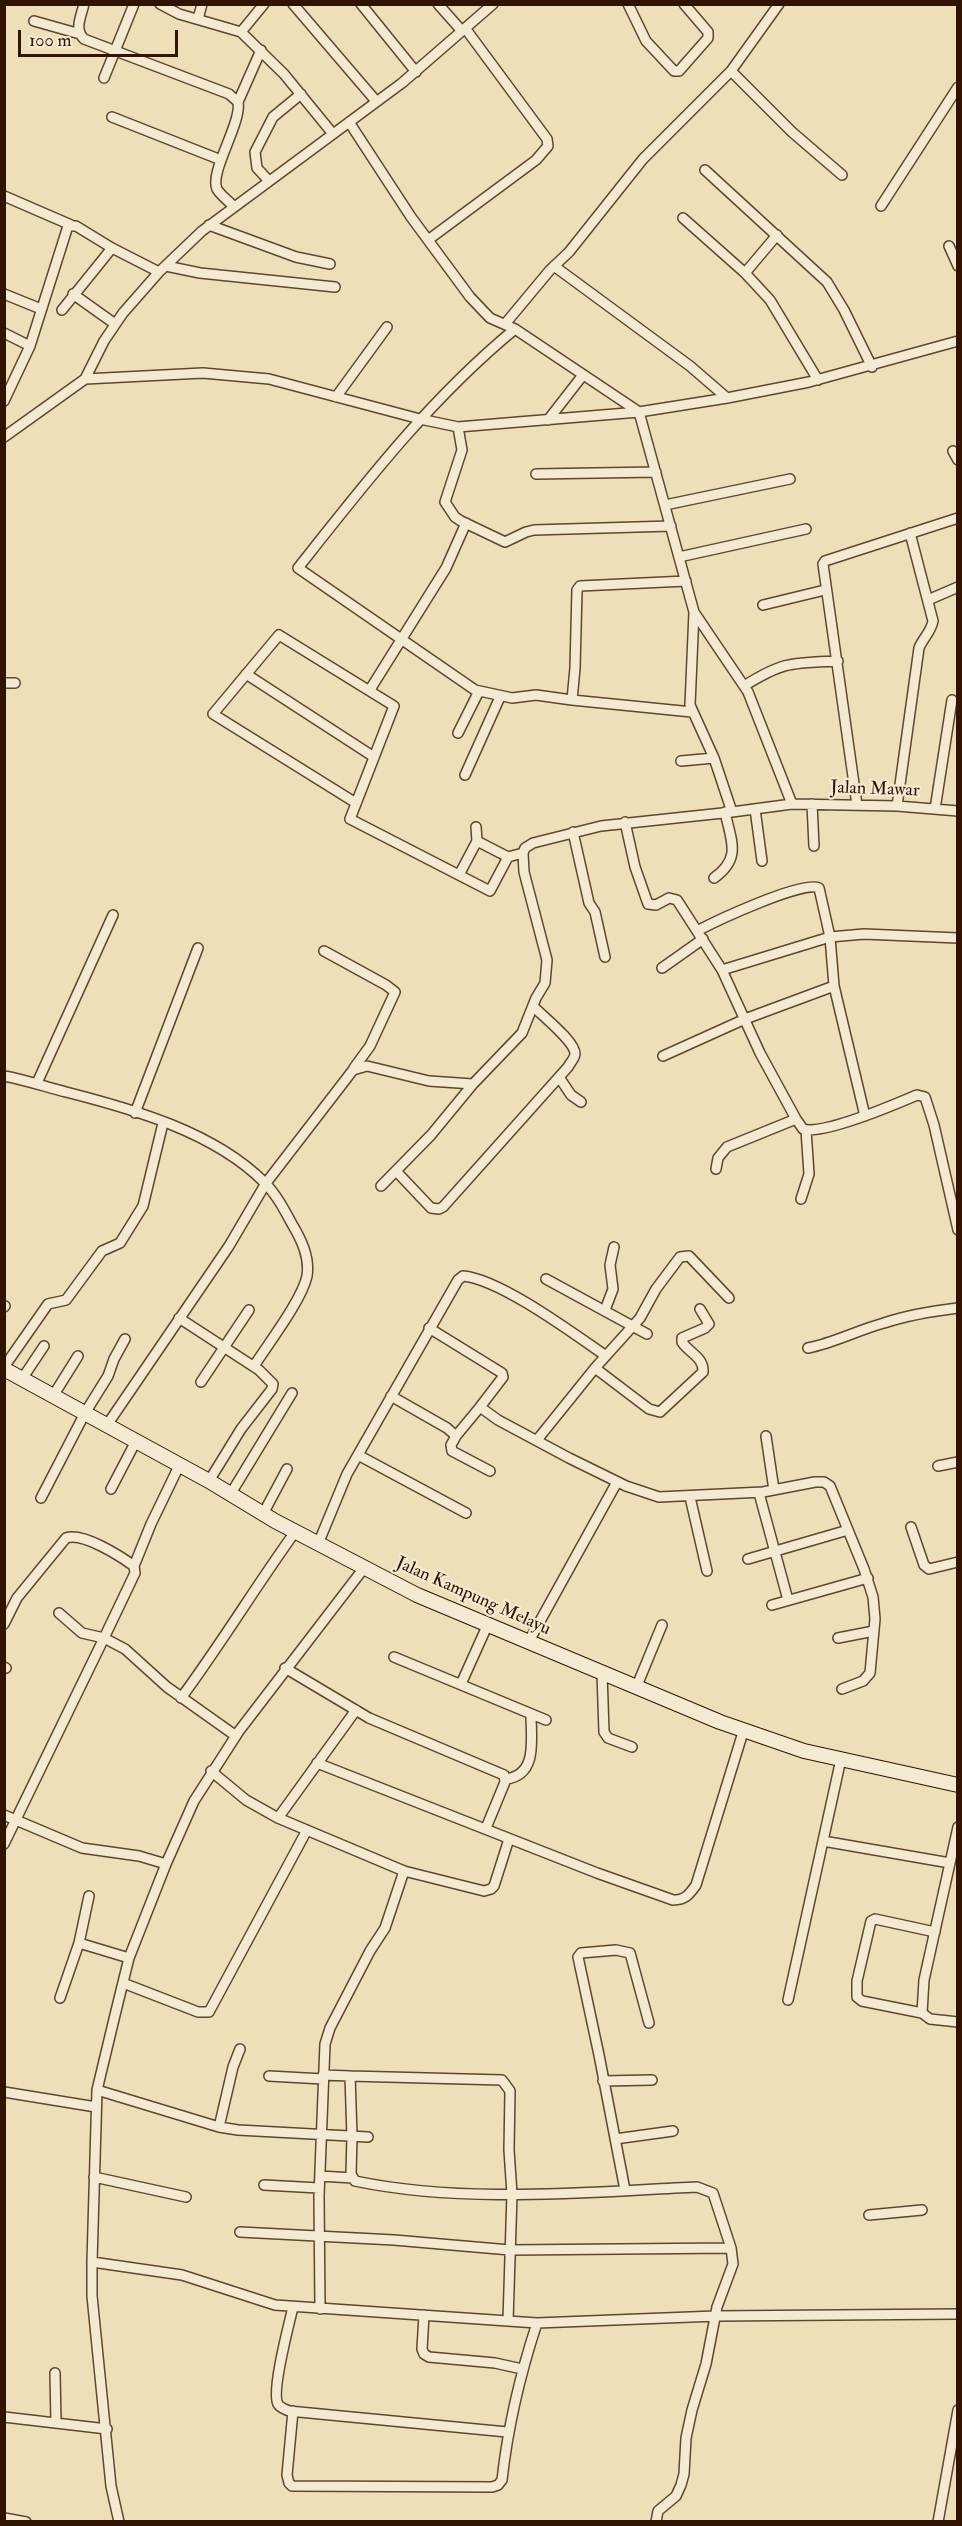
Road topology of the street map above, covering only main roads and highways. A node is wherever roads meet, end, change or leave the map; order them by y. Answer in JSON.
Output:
{"nodes":[{"id":1,"x":4,"y":1368,"type":"edge"},
{"id":2,"x":957,"y":1785,"type":"edge"}],
"edges":[{"from":1,"to":2,"type":"main road","name":"Jalan Kampung Melayu"}]}
